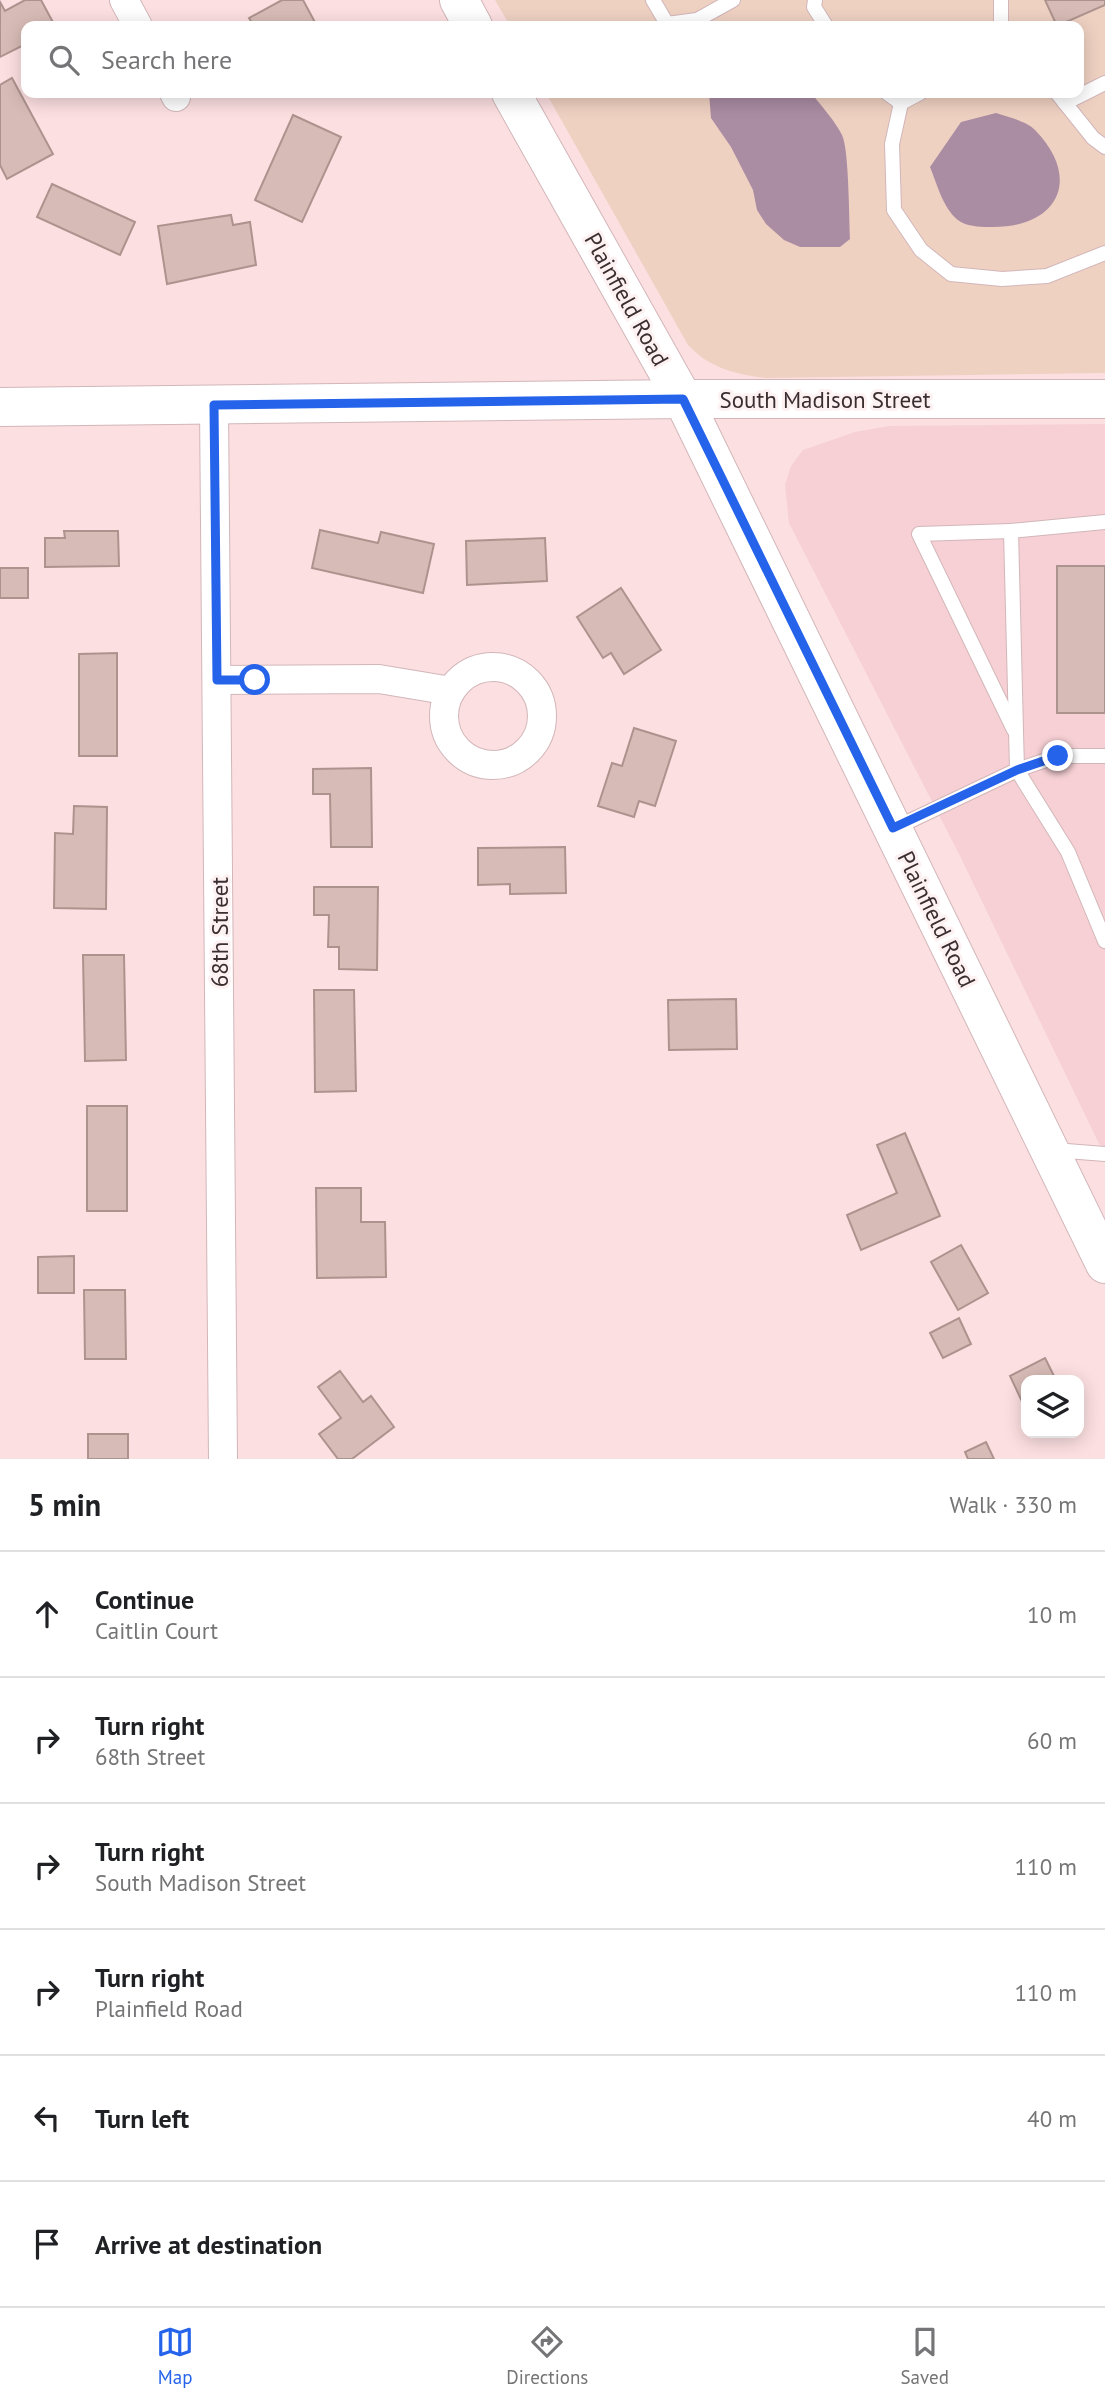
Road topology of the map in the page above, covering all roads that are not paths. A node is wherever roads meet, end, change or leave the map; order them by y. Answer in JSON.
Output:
{"nodes":[{"id":1,"x":124,"y":0,"type":"edge"},
{"id":2,"x":459,"y":0,"type":"edge"},
{"id":3,"x":653,"y":0,"type":"edge"},
{"id":4,"x":732,"y":0,"type":"edge"},
{"id":5,"x":815,"y":0,"type":"edge"},
{"id":6,"x":1001,"y":0,"type":"edge"},
{"id":7,"x":135,"y":21,"type":"edge"},
{"id":8,"x":470,"y":21,"type":"edge"},
{"id":9,"x":665,"y":21,"type":"edge"},
{"id":10,"x":690,"y":21,"type":"edge"},
{"id":11,"x":822,"y":21,"type":"edge"},
{"id":12,"x":1001,"y":21,"type":"edge"},
{"id":13,"x":1105,"y":83,"type":"edge"},
{"id":14,"x":1084,"y":90,"type":"edge"},
{"id":15,"x":514,"y":98,"type":"edge"},
{"id":16,"x":894,"y":98,"type":"edge"},
{"id":17,"x":910,"y":98,"type":"edge"},
{"id":18,"x":1061,"y":98,"type":"edge"},
{"id":19,"x":901,"y":103,"type":"junction"},
{"id":20,"x":1105,"y":147,"type":"edge"},
{"id":21,"x":1105,"y":253,"type":"edge"},
{"id":22,"x":683,"y":399,"type":"junction"},
{"id":23,"x":1105,"y":399,"type":"edge"},
{"id":24,"x":214,"y":405,"type":"junction"},
{"id":25,"x":0,"y":407,"type":"edge"},
{"id":26,"x":1105,"y":522,"type":"edge"},
{"id":27,"x":1011,"y":531,"type":"junction"},
{"id":28,"x":217,"y":680,"type":"junction"},
{"id":29,"x":451,"y":691,"type":"dead end"},
{"id":30,"x":1016,"y":736,"type":"junction"},
{"id":31,"x":1105,"y":756,"type":"edge"},
{"id":32,"x":1017,"y":770,"type":"junction"},
{"id":33,"x":893,"y":828,"type":"junction"},
{"id":34,"x":1105,"y":941,"type":"edge"},
{"id":35,"x":1049,"y":1150,"type":"junction"},
{"id":36,"x":1105,"y":1154,"type":"edge"},
{"id":37,"x":1105,"y":1264,"type":"edge"},
{"id":38,"x":223,"y":1459,"type":"edge"}],
"edges":[{"from":1,"to":7,"type":"street"},
{"from":2,"to":8,"type":"main road"},
{"from":3,"to":9,"type":"lane"},
{"from":4,"to":10,"type":"lane"},
{"from":5,"to":11,"type":"lane"},
{"from":6,"to":12,"type":"lane"},
{"from":13,"to":14,"type":"lane"},
{"from":15,"to":22,"type":"main road","name":"Plainfield Road"},
{"from":16,"to":19,"type":"lane"},
{"from":17,"to":19,"type":"lane"},
{"from":18,"to":20,"type":"lane"},
{"from":19,"to":21,"type":"lane"},
{"from":22,"to":23,"type":"main road","name":"South Madison Street"},
{"from":22,"to":24,"type":"main road","name":"South Madison Street"},
{"from":22,"to":33,"type":"main road","name":"Plainfield Road"},
{"from":24,"to":25,"type":"main road","name":"South Madison Street"},
{"from":24,"to":28,"type":"street","name":"68th Street"},
{"from":26,"to":27,"type":"lane"},
{"from":27,"to":30,"type":"lane"},
{"from":27,"to":30,"type":"lane"},
{"from":28,"to":29,"type":"street"},
{"from":28,"to":38,"type":"street","name":"68th Street"},
{"from":30,"to":32,"type":"lane"},
{"from":31,"to":32,"type":"lane"},
{"from":32,"to":33,"type":"lane"},
{"from":32,"to":34,"type":"lane"},
{"from":33,"to":35,"type":"main road","name":"Plainfield Road"},
{"from":35,"to":36,"type":"lane"},
{"from":35,"to":37,"type":"main road","name":"Plainfield Road"}]}
